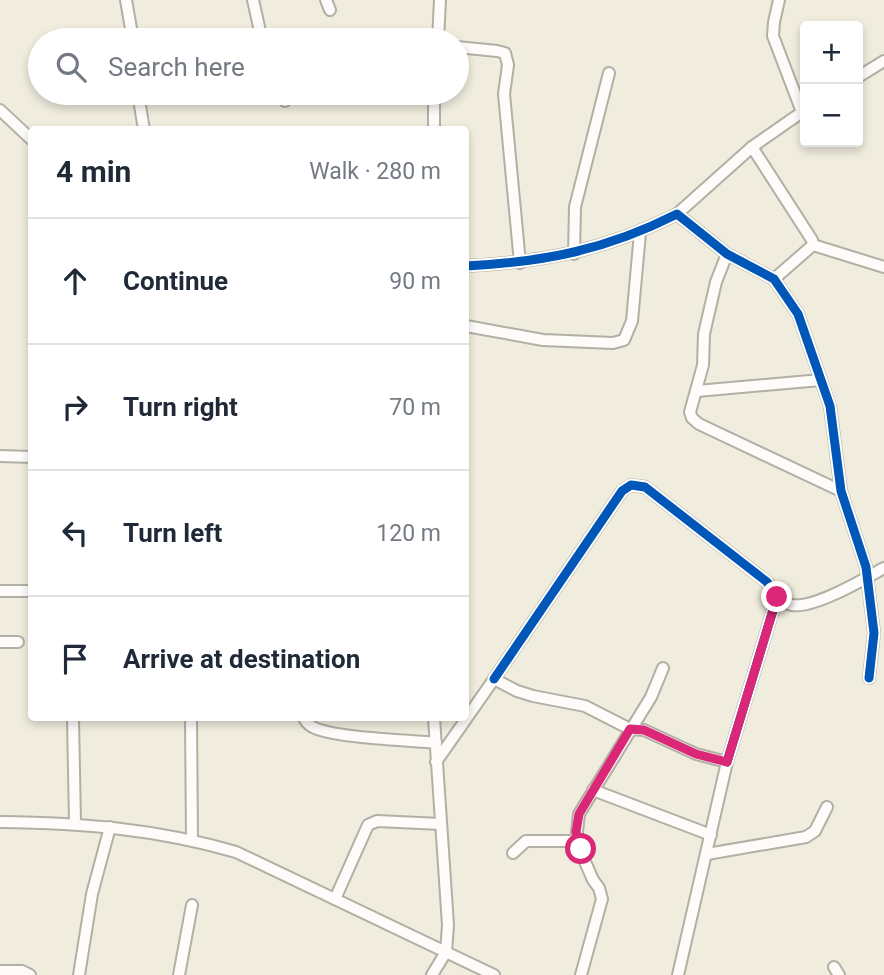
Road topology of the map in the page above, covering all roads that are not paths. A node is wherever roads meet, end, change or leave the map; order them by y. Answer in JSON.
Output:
{"nodes":[{"id":1,"x":125,"y":0,"type":"edge"},
{"id":2,"x":253,"y":0,"type":"edge"},
{"id":3,"x":440,"y":0,"type":"edge"},
{"id":4,"x":779,"y":0,"type":"edge"},
{"id":5,"x":131,"y":28,"type":"edge"},
{"id":6,"x":259,"y":28,"type":"edge"},
{"id":7,"x":439,"y":28,"type":"edge"},
{"id":8,"x":469,"y":48,"type":"edge"},
{"id":9,"x":884,"y":61,"type":"edge"},
{"id":10,"x":609,"y":74,"type":"dead end"},
{"id":11,"x":863,"y":74,"type":"edge"},
{"id":12,"x":800,"y":101,"type":"edge"},
{"id":13,"x":140,"y":105,"type":"edge"},
{"id":14,"x":435,"y":105,"type":"edge"},
{"id":15,"x":0,"y":110,"type":"edge"},
{"id":16,"x":800,"y":114,"type":"edge"},
{"id":17,"x":143,"y":126,"type":"edge"},
{"id":18,"x":434,"y":126,"type":"edge"},
{"id":19,"x":28,"y":136,"type":"edge"},
{"id":20,"x":752,"y":148,"type":"junction"},
{"id":21,"x":677,"y":214,"type":"junction"},
{"id":22,"x":640,"y":233,"type":"junction"},
{"id":23,"x":813,"y":245,"type":"junction"},
{"id":24,"x":574,"y":254,"type":"junction"},
{"id":25,"x":727,"y":254,"type":"junction"},
{"id":26,"x":520,"y":263,"type":"junction"},
{"id":27,"x":469,"y":266,"type":"edge"},
{"id":28,"x":884,"y":267,"type":"edge"},
{"id":29,"x":774,"y":279,"type":"junction"},
{"id":30,"x":469,"y":327,"type":"edge"},
{"id":31,"x":821,"y":380,"type":"junction"},
{"id":32,"x":697,"y":391,"type":"junction"},
{"id":33,"x":0,"y":456,"type":"edge"},
{"id":34,"x":28,"y":457,"type":"edge"},
{"id":35,"x":841,"y":491,"type":"junction"},
{"id":36,"x":884,"y":568,"type":"edge"},
{"id":37,"x":866,"y":578,"type":"junction"},
{"id":38,"x":0,"y":591,"type":"edge"},
{"id":39,"x":28,"y":591,"type":"dead end"},
{"id":40,"x":777,"y":597,"type":"junction"},
{"id":41,"x":0,"y":642,"type":"edge"},
{"id":42,"x":18,"y":642,"type":"dead end"},
{"id":43,"x":663,"y":668,"type":"dead end"},
{"id":44,"x":869,"y":678,"type":"dead end"},
{"id":45,"x":494,"y":679,"type":"junction"},
{"id":46,"x":469,"y":715,"type":"edge"},
{"id":47,"x":73,"y":721,"type":"edge"},
{"id":48,"x":191,"y":721,"type":"edge"},
{"id":49,"x":306,"y":721,"type":"edge"},
{"id":50,"x":434,"y":721,"type":"edge"},
{"id":51,"x":465,"y":721,"type":"edge"},
{"id":52,"x":630,"y":729,"type":"junction"},
{"id":53,"x":436,"y":743,"type":"junction"},
{"id":54,"x":436,"y":762,"type":"junction"},
{"id":55,"x":727,"y":762,"type":"junction"},
{"id":56,"x":593,"y":790,"type":"junction"},
{"id":57,"x":827,"y":807,"type":"dead end"},
{"id":58,"x":0,"y":822,"type":"edge"},
{"id":59,"x":75,"y":823,"type":"junction"},
{"id":60,"x":441,"y":824,"type":"junction"},
{"id":61,"x":110,"y":827,"type":"junction"},
{"id":62,"x":711,"y":835,"type":"junction"},
{"id":63,"x":192,"y":839,"type":"junction"},
{"id":64,"x":576,"y":841,"type":"junction"},
{"id":65,"x":513,"y":853,"type":"dead end"},
{"id":66,"x":707,"y":854,"type":"junction"},
{"id":67,"x":335,"y":899,"type":"junction"},
{"id":68,"x":191,"y":905,"type":"dead end"},
{"id":69,"x":446,"y":952,"type":"junction"},
{"id":70,"x":0,"y":971,"type":"edge"},
{"id":71,"x":30,"y":975,"type":"edge"},
{"id":72,"x":79,"y":975,"type":"edge"},
{"id":73,"x":179,"y":975,"type":"edge"},
{"id":74,"x":432,"y":975,"type":"edge"},
{"id":75,"x":494,"y":975,"type":"edge"},
{"id":76,"x":581,"y":975,"type":"edge"},
{"id":77,"x":678,"y":975,"type":"edge"}],
"edges":[{"from":1,"to":5,"type":"street"},
{"from":2,"to":6,"type":"street"},
{"from":3,"to":7,"type":"street"},
{"from":4,"to":12,"type":"street"},
{"from":8,"to":26,"type":"street"},
{"from":9,"to":11,"type":"street"},
{"from":10,"to":24,"type":"street"},
{"from":13,"to":17,"type":"street"},
{"from":14,"to":18,"type":"street"},
{"from":15,"to":19,"type":"street"},
{"from":16,"to":20,"type":"street"},
{"from":20,"to":21,"type":"street"},
{"from":20,"to":23,"type":"street"},
{"from":21,"to":22,"type":"street"},
{"from":21,"to":25,"type":"street"},
{"from":22,"to":24,"type":"street"},
{"from":22,"to":30,"type":"street"},
{"from":23,"to":28,"type":"street"},
{"from":23,"to":29,"type":"street"},
{"from":24,"to":26,"type":"street"},
{"from":25,"to":29,"type":"street"},
{"from":25,"to":32,"type":"street"},
{"from":26,"to":27,"type":"street"},
{"from":29,"to":31,"type":"street"},
{"from":31,"to":32,"type":"street"},
{"from":31,"to":35,"type":"street"},
{"from":32,"to":35,"type":"street"},
{"from":33,"to":34,"type":"street"},
{"from":35,"to":37,"type":"street"},
{"from":36,"to":37,"type":"street"},
{"from":37,"to":40,"type":"street"},
{"from":37,"to":44,"type":"street"},
{"from":38,"to":39,"type":"street"},
{"from":40,"to":45,"type":"street"},
{"from":40,"to":55,"type":"street"},
{"from":41,"to":42,"type":"street"},
{"from":43,"to":52,"type":"street"},
{"from":45,"to":46,"type":"street"},
{"from":45,"to":52,"type":"street"},
{"from":47,"to":59,"type":"street"},
{"from":48,"to":63,"type":"street"},
{"from":49,"to":53,"type":"street"},
{"from":50,"to":53,"type":"street"},
{"from":51,"to":54,"type":"street"},
{"from":52,"to":55,"type":"street"},
{"from":52,"to":56,"type":"street"},
{"from":53,"to":54,"type":"street"},
{"from":54,"to":60,"type":"street"},
{"from":55,"to":62,"type":"street"},
{"from":56,"to":62,"type":"street"},
{"from":56,"to":64,"type":"street"},
{"from":57,"to":66,"type":"street"},
{"from":58,"to":59,"type":"street"},
{"from":59,"to":61,"type":"street"},
{"from":60,"to":67,"type":"street"},
{"from":60,"to":69,"type":"street"},
{"from":61,"to":63,"type":"street"},
{"from":61,"to":72,"type":"street"},
{"from":62,"to":66,"type":"street"},
{"from":63,"to":67,"type":"street"},
{"from":64,"to":65,"type":"street"},
{"from":64,"to":76,"type":"street"},
{"from":66,"to":77,"type":"street"},
{"from":67,"to":69,"type":"street"},
{"from":68,"to":73,"type":"street"},
{"from":69,"to":74,"type":"street"},
{"from":69,"to":75,"type":"street"},
{"from":70,"to":71,"type":"street"}]}
